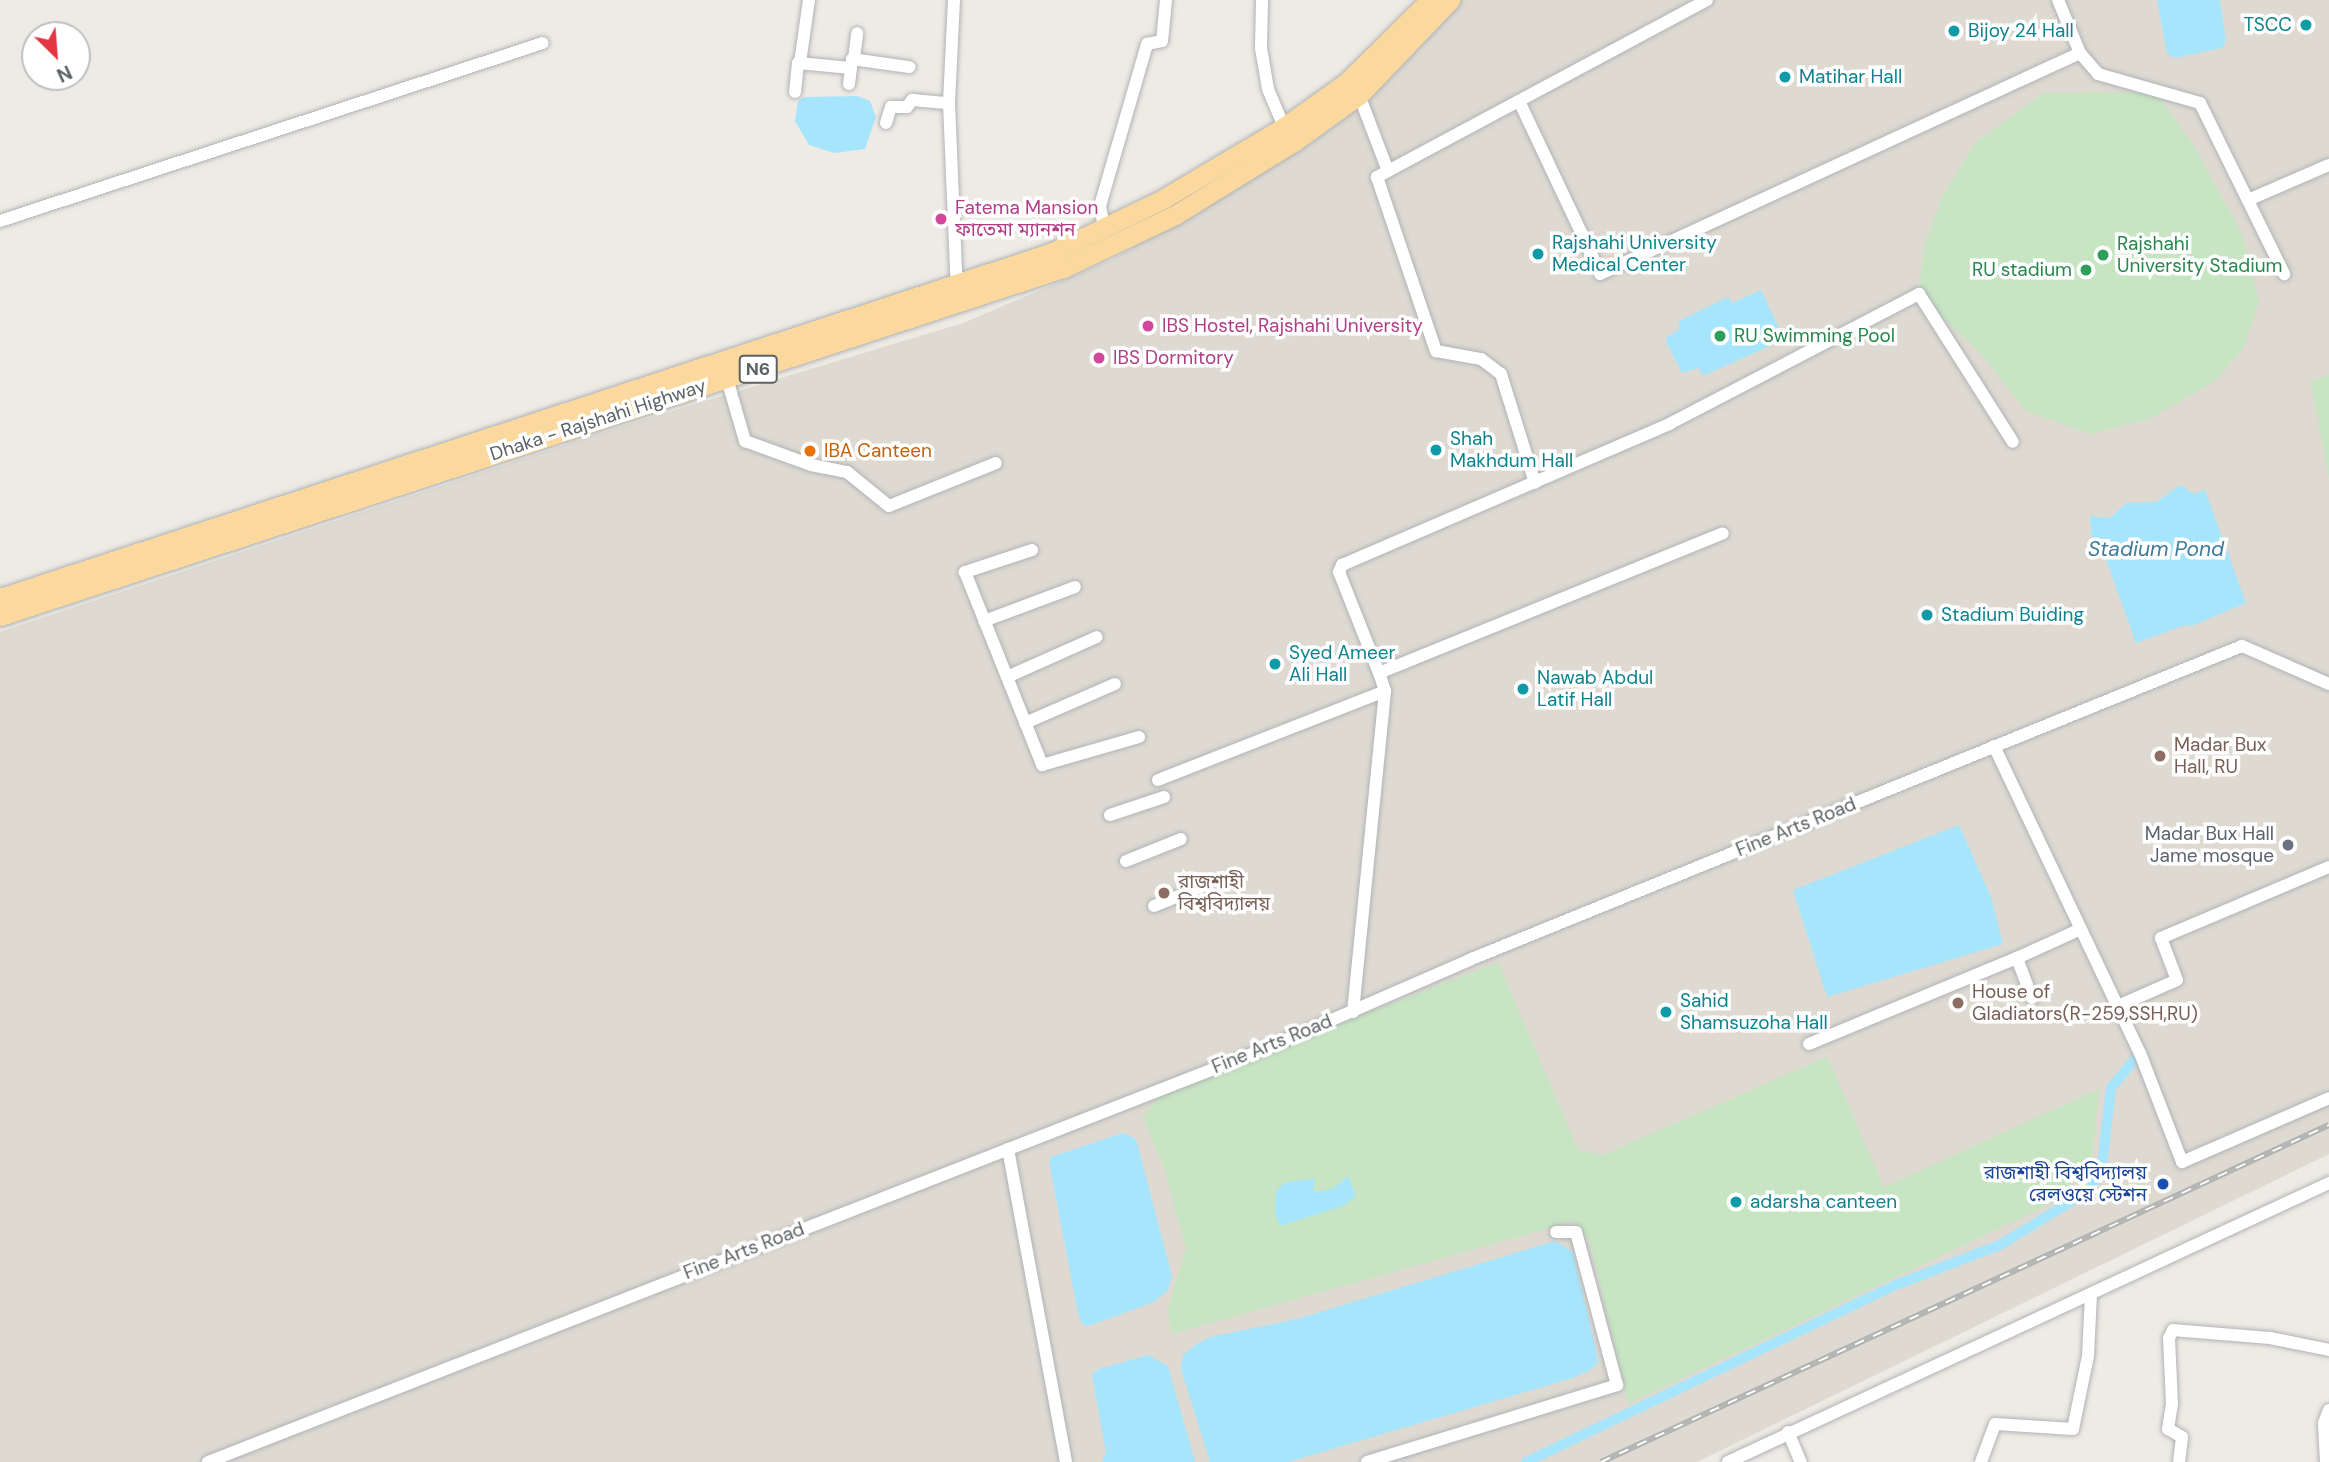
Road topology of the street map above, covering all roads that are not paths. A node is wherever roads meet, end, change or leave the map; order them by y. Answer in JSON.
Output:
{"nodes":[{"id":1,"x":809,"y":0,"type":"edge"},
{"id":2,"x":954,"y":0,"type":"edge"},
{"id":3,"x":1166,"y":0,"type":"edge"},
{"id":4,"x":1262,"y":0,"type":"edge"},
{"id":5,"x":1430,"y":0,"type":"edge"},
{"id":6,"x":1450,"y":0,"type":"edge"},
{"id":7,"x":1707,"y":0,"type":"edge"},
{"id":8,"x":2058,"y":0,"type":"edge"},
{"id":9,"x":857,"y":33,"type":"dead end"},
{"id":10,"x":542,"y":43,"type":"dead end"},
{"id":11,"x":2080,"y":53,"type":"junction"},
{"id":12,"x":800,"y":63,"type":"junction"},
{"id":13,"x":852,"y":64,"type":"junction"},
{"id":14,"x":909,"y":67,"type":"dead end"},
{"id":15,"x":849,"y":84,"type":"dead end"},
{"id":16,"x":795,"y":92,"type":"dead end"},
{"id":17,"x":1359,"y":95,"type":"junction"},
{"id":18,"x":1519,"y":101,"type":"junction"},
{"id":19,"x":949,"y":103,"type":"junction"},
{"id":20,"x":886,"y":123,"type":"dead end"},
{"id":21,"x":1283,"y":127,"type":"junction"},
{"id":22,"x":2329,"y":164,"type":"edge"},
{"id":23,"x":1388,"y":171,"type":"junction"},
{"id":24,"x":2248,"y":200,"type":"junction"},
{"id":25,"x":0,"y":220,"type":"edge"},
{"id":26,"x":1104,"y":228,"type":"junction"},
{"id":27,"x":2284,"y":274,"type":"dead end"},
{"id":28,"x":957,"y":285,"type":"junction"},
{"id":29,"x":958,"y":306,"type":"junction"},
{"id":30,"x":727,"y":379,"type":"junction"},
{"id":31,"x":2013,"y":442,"type":"dead end"},
{"id":32,"x":996,"y":463,"type":"dead end"},
{"id":33,"x":1535,"y":484,"type":"junction"},
{"id":34,"x":1723,"y":533,"type":"dead end"},
{"id":35,"x":1032,"y":550,"type":"dead end"},
{"id":36,"x":1075,"y":587,"type":"dead end"},
{"id":37,"x":0,"y":598,"type":"edge"},
{"id":38,"x":0,"y":616,"type":"edge"},
{"id":39,"x":984,"y":621,"type":"junction"},
{"id":40,"x":1097,"y":637,"type":"dead end"},
{"id":41,"x":1379,"y":673,"type":"junction"},
{"id":42,"x":1007,"y":677,"type":"junction"},
{"id":43,"x":1115,"y":684,"type":"dead end"},
{"id":44,"x":2329,"y":684,"type":"edge"},
{"id":45,"x":1385,"y":691,"type":"junction"},
{"id":46,"x":1026,"y":723,"type":"junction"},
{"id":47,"x":1139,"y":737,"type":"dead end"},
{"id":48,"x":1994,"y":746,"type":"junction"},
{"id":49,"x":1158,"y":780,"type":"dead end"},
{"id":50,"x":1164,"y":797,"type":"dead end"},
{"id":51,"x":1110,"y":815,"type":"dead end"},
{"id":52,"x":1181,"y":839,"type":"dead end"},
{"id":53,"x":1126,"y":861,"type":"dead end"},
{"id":54,"x":2329,"y":867,"type":"edge"},
{"id":55,"x":1201,"y":887,"type":"dead end"},
{"id":56,"x":1154,"y":906,"type":"dead end"},
{"id":57,"x":2081,"y":929,"type":"junction"},
{"id":58,"x":2017,"y":958,"type":"junction"},
{"id":59,"x":2032,"y":998,"type":"dead end"},
{"id":60,"x":2118,"y":1006,"type":"junction"},
{"id":61,"x":1353,"y":1012,"type":"junction"},
{"id":62,"x":1809,"y":1044,"type":"dead end"},
{"id":63,"x":2329,"y":1098,"type":"edge"},
{"id":64,"x":1008,"y":1149,"type":"junction"},
{"id":65,"x":2329,"y":1183,"type":"edge"},
{"id":66,"x":1556,"y":1232,"type":"dead end"},
{"id":67,"x":2091,"y":1294,"type":"junction"},
{"id":68,"x":2329,"y":1350,"type":"edge"},
{"id":69,"x":2329,"y":1410,"type":"edge"},
{"id":70,"x":1788,"y":1432,"type":"junction"},
{"id":71,"x":208,"y":1462,"type":"edge"},
{"id":72,"x":1066,"y":1462,"type":"edge"},
{"id":73,"x":1367,"y":1462,"type":"edge"},
{"id":74,"x":1728,"y":1462,"type":"edge"},
{"id":75,"x":1801,"y":1462,"type":"edge"},
{"id":76,"x":1981,"y":1462,"type":"edge"},
{"id":77,"x":2179,"y":1462,"type":"edge"},
{"id":78,"x":2326,"y":1462,"type":"edge"}],
"edges":[{"from":1,"to":12,"type":"street"},
{"from":2,"to":19,"type":"street"},
{"from":3,"to":26,"type":"street"},
{"from":4,"to":21,"type":"street"},
{"from":5,"to":21,"type":"highway","name":"Dhaka - Rajshahi Highway","number":"N6"},
{"from":6,"to":17,"type":"highway","name":"Dhaka - Rajshahi Highway","number":"N6"},
{"from":7,"to":18,"type":"street"},
{"from":8,"to":11,"type":"street"},
{"from":9,"to":13,"type":"street"},
{"from":10,"to":25,"type":"street"},
{"from":11,"to":18,"type":"street"},
{"from":11,"to":24,"type":"street"},
{"from":12,"to":13,"type":"street"},
{"from":12,"to":16,"type":"street"},
{"from":13,"to":14,"type":"street"},
{"from":13,"to":15,"type":"street"},
{"from":17,"to":23,"type":"street"},
{"from":17,"to":29,"type":"highway","name":"Dhaka - Rajshahi Highway","number":"N6"},
{"from":18,"to":23,"type":"street"},
{"from":19,"to":20,"type":"street"},
{"from":19,"to":28,"type":"street"},
{"from":21,"to":26,"type":"highway","name":"Dhaka - Rajshahi Highway","number":"N6"},
{"from":22,"to":24,"type":"street"},
{"from":23,"to":33,"type":"street"},
{"from":24,"to":27,"type":"street"},
{"from":26,"to":28,"type":"highway","name":"Dhaka - Rajshahi Highway","number":"N6"},
{"from":28,"to":29,"type":"street"},
{"from":28,"to":37,"type":"highway","name":"Dhaka - Rajshahi Highway","number":"N6"},
{"from":29,"to":30,"type":"highway","name":"Dhaka - Rajshahi Highway","number":"N6"},
{"from":30,"to":32,"type":"street"},
{"from":30,"to":38,"type":"highway","name":"Dhaka - Rajshahi Highway","number":"N6"},
{"from":31,"to":33,"type":"street"},
{"from":33,"to":41,"type":"street"},
{"from":34,"to":41,"type":"street"},
{"from":35,"to":39,"type":"street"},
{"from":36,"to":39,"type":"street"},
{"from":39,"to":42,"type":"street"},
{"from":40,"to":42,"type":"street"},
{"from":41,"to":45,"type":"street"},
{"from":42,"to":46,"type":"street"},
{"from":43,"to":46,"type":"street"},
{"from":44,"to":48,"type":"street","name":"Fine Arts Road"},
{"from":45,"to":49,"type":"street"},
{"from":45,"to":61,"type":"street"},
{"from":46,"to":47,"type":"street"},
{"from":48,"to":57,"type":"street"},
{"from":48,"to":61,"type":"street","name":"Fine Arts Road"},
{"from":50,"to":51,"type":"street"},
{"from":52,"to":53,"type":"street"},
{"from":54,"to":60,"type":"street"},
{"from":55,"to":56,"type":"street"},
{"from":57,"to":58,"type":"street"},
{"from":57,"to":60,"type":"street"},
{"from":58,"to":59,"type":"street"},
{"from":58,"to":62,"type":"street"},
{"from":60,"to":63,"type":"street"},
{"from":61,"to":64,"type":"street","name":"Fine Arts Road"},
{"from":64,"to":71,"type":"street","name":"Fine Arts Road"},
{"from":64,"to":72,"type":"street"},
{"from":65,"to":67,"type":"street"},
{"from":66,"to":73,"type":"street"},
{"from":67,"to":70,"type":"street"},
{"from":67,"to":76,"type":"street"},
{"from":68,"to":77,"type":"street"},
{"from":69,"to":78,"type":"street"},
{"from":70,"to":74,"type":"street"},
{"from":70,"to":75,"type":"street"}]}
